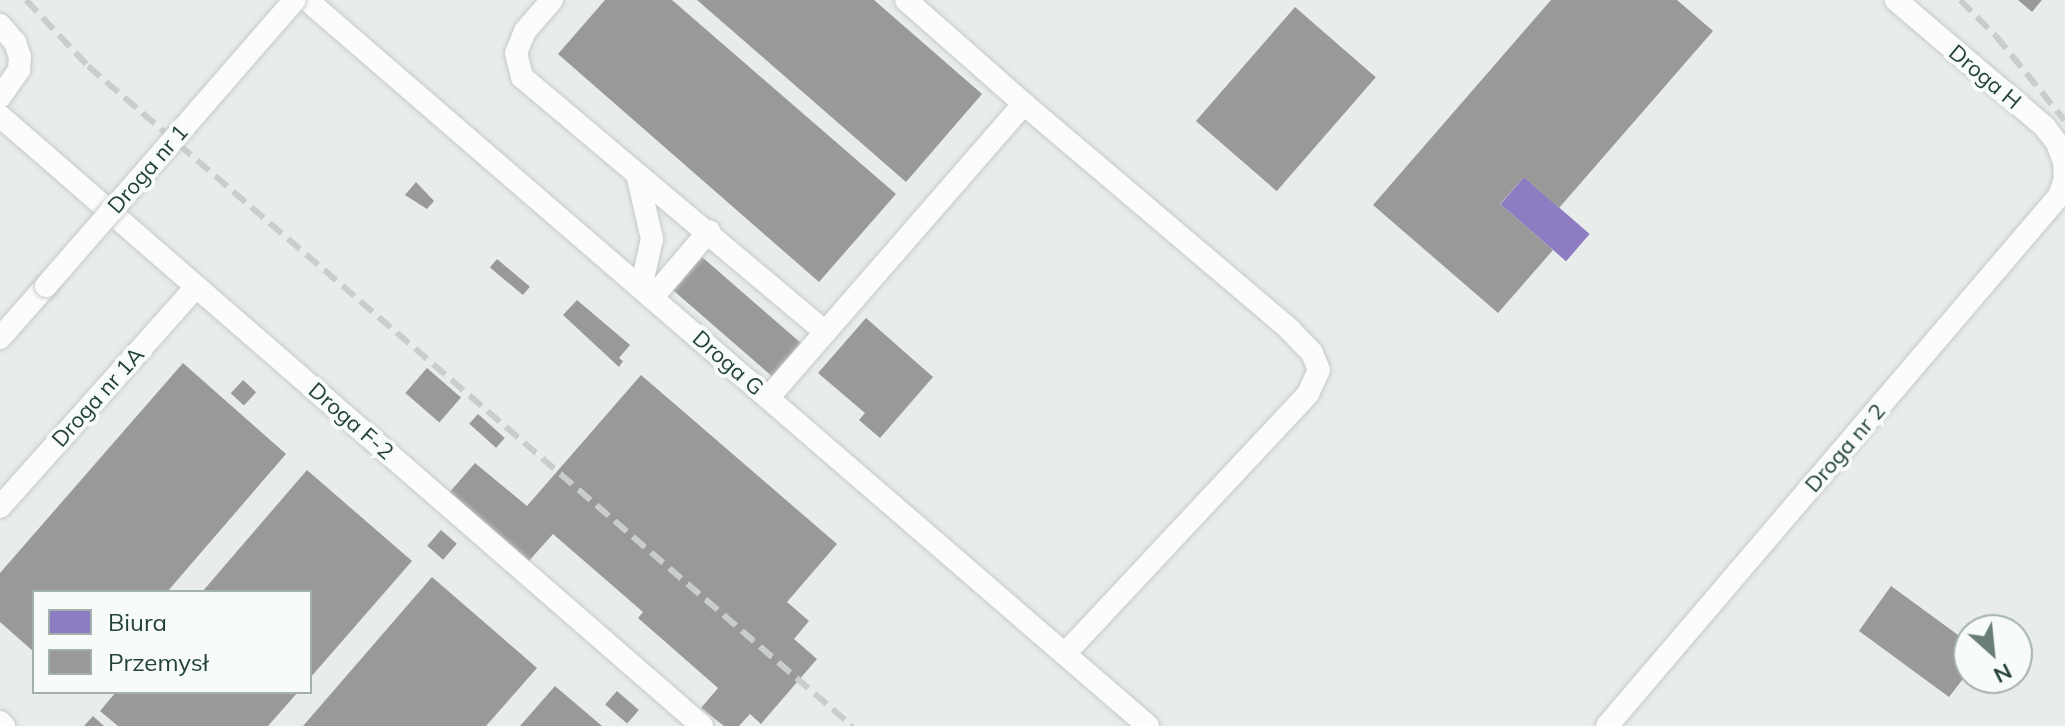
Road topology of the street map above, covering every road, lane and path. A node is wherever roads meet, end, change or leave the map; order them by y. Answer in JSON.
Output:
{"nodes":[{"id":1,"x":295,"y":0,"type":"edge"},
{"id":2,"x":307,"y":0,"type":"edge"},
{"id":3,"x":552,"y":0,"type":"edge"},
{"id":4,"x":906,"y":0,"type":"edge"},
{"id":5,"x":1896,"y":0,"type":"edge"},
{"id":6,"x":0,"y":25,"type":"edge"},
{"id":7,"x":0,"y":97,"type":"edge"},
{"id":8,"x":1024,"y":104,"type":"junction"},
{"id":9,"x":0,"y":116,"type":"edge"},
{"id":10,"x":2064,"y":162,"type":"edge"},
{"id":11,"x":637,"y":174,"type":"junction"},
{"id":12,"x":709,"y":231,"type":"junction"},
{"id":13,"x":196,"y":287,"type":"junction"},
{"id":14,"x":647,"y":293,"type":"junction"},
{"id":15,"x":825,"y":332,"type":"junction"},
{"id":16,"x":0,"y":338,"type":"edge"},
{"id":17,"x":768,"y":398,"type":"junction"},
{"id":18,"x":0,"y":507,"type":"edge"},
{"id":19,"x":1065,"y":654,"type":"junction"},
{"id":20,"x":702,"y":726,"type":"edge"},
{"id":21,"x":1148,"y":726,"type":"edge"},
{"id":22,"x":1607,"y":726,"type":"edge"}],
"edges":[{"from":1,"to":16,"type":"lane","name":"Droga nr 1","bridge":true},
{"from":2,"to":14,"type":"lane","name":"Droga G"},
{"from":3,"to":11,"type":"lane"},
{"from":4,"to":8,"type":"lane"},
{"from":5,"to":10,"type":"lane","name":"Droga H"},
{"from":6,"to":7,"type":"lane"},
{"from":8,"to":15,"type":"lane"},
{"from":8,"to":19,"type":"lane"},
{"from":9,"to":13,"type":"lane","name":"Droga F-2"},
{"from":10,"to":22,"type":"lane","name":"Droga nr 2"},
{"from":11,"to":12,"type":"lane"},
{"from":11,"to":14,"type":"lane"},
{"from":12,"to":14,"type":"lane"},
{"from":12,"to":15,"type":"lane"},
{"from":13,"to":18,"type":"lane","name":"Droga nr 1A"},
{"from":13,"to":20,"type":"lane","name":"Droga F-2"},
{"from":14,"to":17,"type":"lane","name":"Droga G"},
{"from":15,"to":17,"type":"lane"},
{"from":17,"to":19,"type":"lane","name":"Droga G"},
{"from":19,"to":21,"type":"lane","name":"Droga G"}]}
